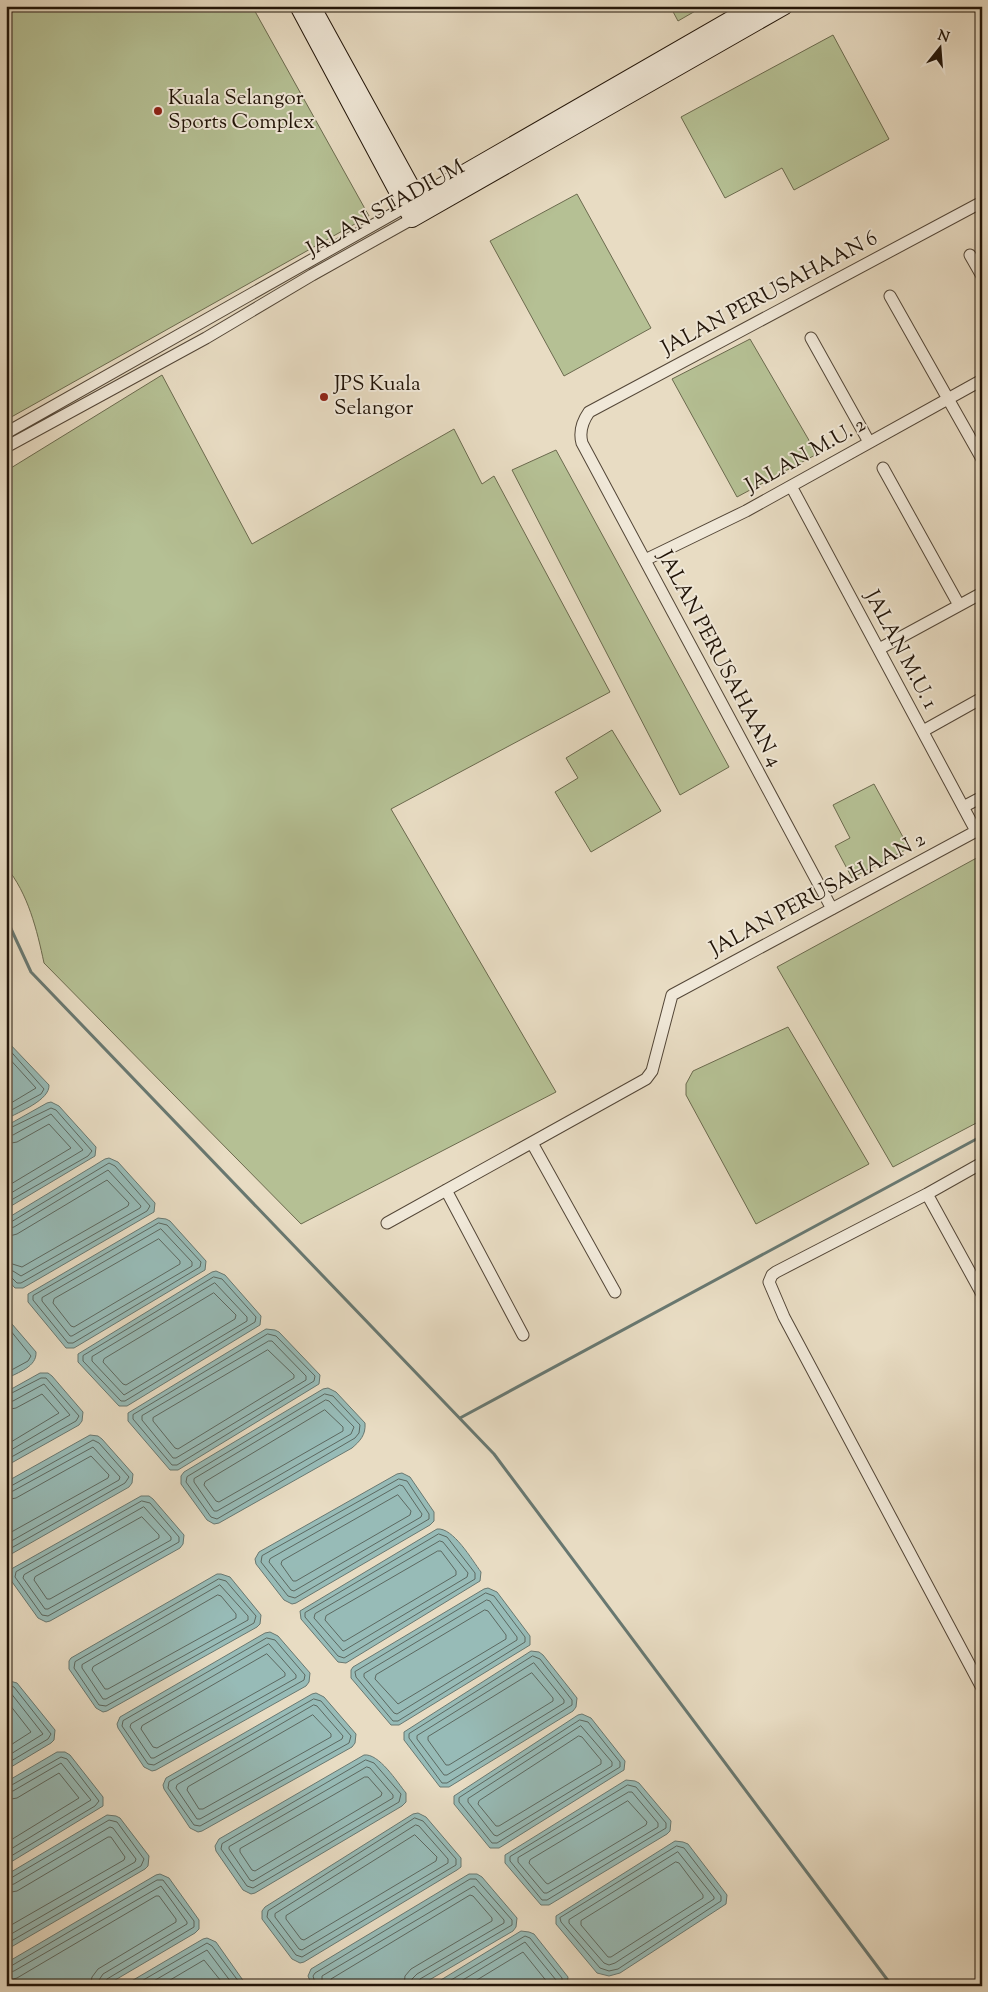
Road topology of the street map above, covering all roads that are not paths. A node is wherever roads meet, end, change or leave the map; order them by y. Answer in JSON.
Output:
{"nodes":[{"id":1,"x":298,"y":6,"type":"edge"},
{"id":2,"x":312,"y":6,"type":"edge"},
{"id":3,"x":754,"y":6,"type":"edge"},
{"id":4,"x":785,"y":6,"type":"edge"},
{"id":5,"x":982,"y":202,"type":"edge"},
{"id":6,"x":415,"y":210,"type":"junction"},
{"id":7,"x":970,"y":255,"type":"dead end"},
{"id":8,"x":982,"y":276,"type":"edge"},
{"id":9,"x":890,"y":296,"type":"dead end"},
{"id":10,"x":811,"y":338,"type":"dead end"},
{"id":11,"x":982,"y":380,"type":"edge"},
{"id":12,"x":948,"y":399,"type":"junction"},
{"id":13,"x":582,"y":426,"type":"joint"},
{"id":14,"x":6,"y":433,"type":"edge"},
{"id":15,"x":870,"y":442,"type":"junction"},
{"id":16,"x":6,"y":447,"type":"edge"},
{"id":17,"x":982,"y":459,"type":"edge"},
{"id":18,"x":883,"y":468,"type":"dead end"},
{"id":19,"x":791,"y":486,"type":"junction"},
{"id":20,"x":645,"y":560,"type":"junction"},
{"id":21,"x":982,"y":593,"type":"edge"},
{"id":22,"x":959,"y":605,"type":"junction"},
{"id":23,"x":879,"y":649,"type":"junction"},
{"id":24,"x":982,"y":698,"type":"edge"},
{"id":25,"x":923,"y":731,"type":"junction"},
{"id":26,"x":982,"y":797,"type":"edge"},
{"id":27,"x":963,"y":806,"type":"junction"},
{"id":28,"x":979,"y":829,"type":"edge"},
{"id":29,"x":832,"y":909,"type":"junction"},
{"id":30,"x":532,"y":1143,"type":"junction"},
{"id":31,"x":982,"y":1164,"type":"edge"},
{"id":32,"x":446,"y":1190,"type":"junction"},
{"id":33,"x":927,"y":1194,"type":"junction"},
{"id":34,"x":387,"y":1223,"type":"dead end"},
{"id":35,"x":615,"y":1292,"type":"dead end"},
{"id":36,"x":982,"y":1294,"type":"edge"},
{"id":37,"x":523,"y":1335,"type":"dead end"},
{"id":38,"x":982,"y":1688,"type":"edge"}],
"edges":[{"from":1,"to":6,"type":"street"},
{"from":2,"to":6,"type":"street"},
{"from":3,"to":6,"type":"street","name":"JALAN STADIUM"},
{"from":4,"to":6,"type":"street","name":"JALAN STADIUM"},
{"from":5,"to":13,"type":"street","name":"JALAN PERUSAHAAN 6"},
{"from":6,"to":14,"type":"street","name":"JALAN STADIUM"},
{"from":6,"to":16,"type":"street","name":"JALAN STADIUM"},
{"from":7,"to":8,"type":"street"},
{"from":9,"to":12,"type":"street"},
{"from":10,"to":15,"type":"street"},
{"from":11,"to":12,"type":"street","name":"JALAN M.U. 2"},
{"from":12,"to":15,"type":"street","name":"JALAN M.U. 2"},
{"from":12,"to":17,"type":"street"},
{"from":13,"to":20,"type":"street","name":"JALAN PERUSAHAAN 4"},
{"from":15,"to":19,"type":"street","name":"JALAN M.U. 2"},
{"from":18,"to":22,"type":"street"},
{"from":19,"to":20,"type":"street","name":"JALAN M.U. 2"},
{"from":19,"to":23,"type":"street","name":"JALAN M.U. 1"},
{"from":20,"to":29,"type":"street","name":"JALAN PERUSAHAAN 4"},
{"from":21,"to":22,"type":"street"},
{"from":22,"to":23,"type":"street"},
{"from":23,"to":25,"type":"street","name":"JALAN M.U. 1"},
{"from":24,"to":25,"type":"street"},
{"from":25,"to":27,"type":"street","name":"JALAN M.U. 1"},
{"from":26,"to":27,"type":"street"},
{"from":27,"to":28,"type":"street","name":"JALAN M.U. 1"},
{"from":28,"to":29,"type":"street","name":"JALAN PERUSAHAAN 2"},
{"from":29,"to":30,"type":"street","name":"JALAN PERUSAHAAN 2"},
{"from":30,"to":32,"type":"street"},
{"from":30,"to":35,"type":"street"},
{"from":31,"to":33,"type":"street"},
{"from":32,"to":34,"type":"street"},
{"from":32,"to":37,"type":"street"},
{"from":33,"to":36,"type":"street"},
{"from":33,"to":38,"type":"street"}]}
